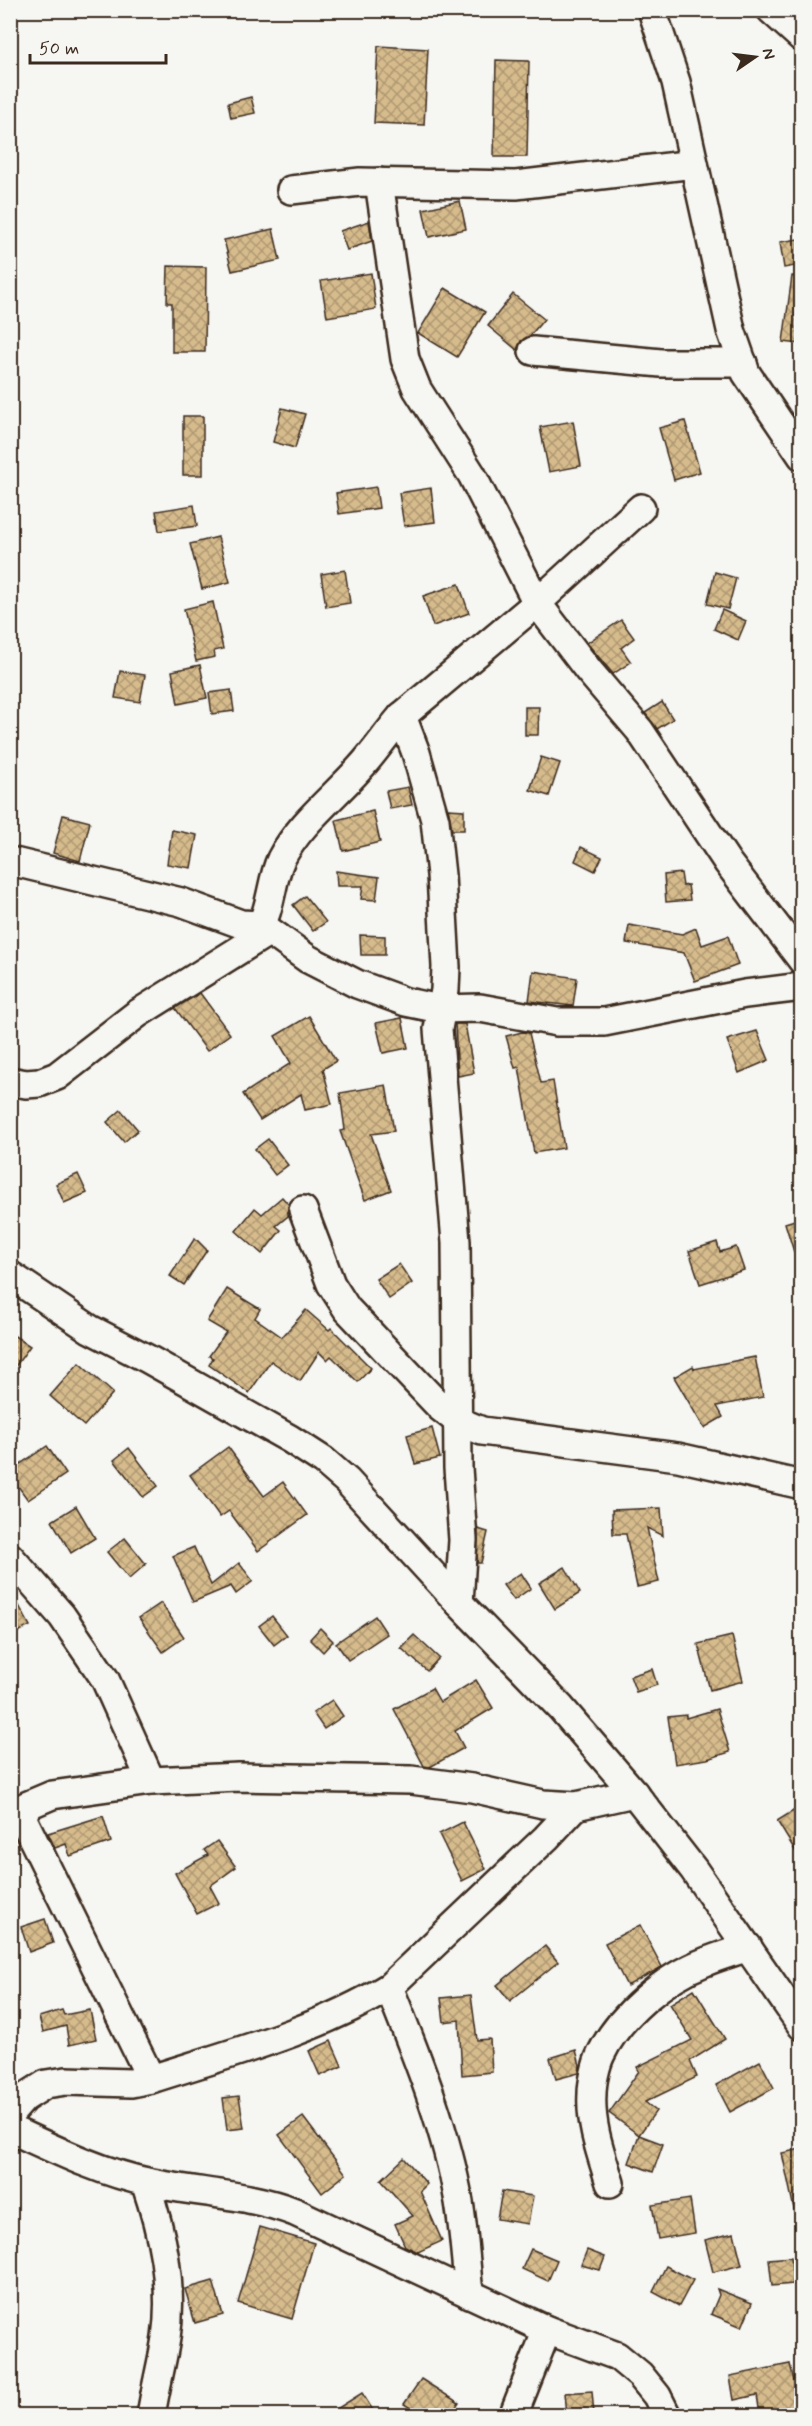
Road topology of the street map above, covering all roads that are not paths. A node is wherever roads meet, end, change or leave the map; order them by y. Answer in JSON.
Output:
{"nodes":[{"id":1,"x":652,"y":10,"type":"edge"},
{"id":2,"x":771,"y":10,"type":"edge"},
{"id":3,"x":801,"y":38,"type":"edge"},
{"id":4,"x":694,"y":164,"type":"junction"},
{"id":5,"x":379,"y":182,"type":"junction"},
{"id":6,"x":291,"y":190,"type":"dead end"},
{"id":7,"x":533,"y":351,"type":"dead end"},
{"id":8,"x":743,"y":363,"type":"junction"},
{"id":9,"x":801,"y":456,"type":"edge"},
{"id":10,"x":641,"y":508,"type":"dead end"},
{"id":11,"x":537,"y":603,"type":"junction"},
{"id":12,"x":402,"y":716,"type":"junction"},
{"id":13,"x":10,"y":861,"type":"edge"},
{"id":14,"x":264,"y":928,"type":"junction"},
{"id":15,"x":801,"y":960,"type":"edge"},
{"id":16,"x":801,"y":987,"type":"edge"},
{"id":17,"x":440,"y":1009,"type":"junction"},
{"id":18,"x":10,"y":1081,"type":"edge"},
{"id":19,"x":303,"y":1210,"type":"dead end"},
{"id":20,"x":14,"y":1284,"type":"edge"},
{"id":21,"x":458,"y":1421,"type":"junction"},
{"id":22,"x":801,"y":1485,"type":"edge"},
{"id":23,"x":10,"y":1557,"type":"edge"},
{"id":24,"x":459,"y":1603,"type":"junction"},
{"id":25,"x":151,"y":1781,"type":"junction"},
{"id":26,"x":634,"y":1793,"type":"junction"},
{"id":27,"x":576,"y":1806,"type":"junction"},
{"id":28,"x":748,"y":1947,"type":"junction"},
{"id":29,"x":389,"y":1987,"type":"junction"},
{"id":30,"x":801,"y":2026,"type":"edge"},
{"id":31,"x":151,"y":2079,"type":"junction"},
{"id":32,"x":10,"y":2114,"type":"edge"},
{"id":33,"x":10,"y":2129,"type":"edge"},
{"id":34,"x":145,"y":2182,"type":"junction"},
{"id":35,"x":610,"y":2183,"type":"dead end"},
{"id":36,"x":469,"y":2294,"type":"junction"},
{"id":37,"x":546,"y":2330,"type":"junction"},
{"id":38,"x":151,"y":2415,"type":"edge"},
{"id":39,"x":513,"y":2415,"type":"edge"},
{"id":40,"x":667,"y":2415,"type":"edge"}],
"edges":[{"from":1,"to":4,"type":"street"},
{"from":2,"to":3,"type":"street"},
{"from":4,"to":5,"type":"street"},
{"from":4,"to":8,"type":"street"},
{"from":5,"to":6,"type":"street"},
{"from":5,"to":11,"type":"street"},
{"from":7,"to":8,"type":"street"},
{"from":8,"to":9,"type":"street"},
{"from":10,"to":11,"type":"street"},
{"from":11,"to":12,"type":"street"},
{"from":11,"to":15,"type":"street"},
{"from":12,"to":14,"type":"street"},
{"from":12,"to":17,"type":"street"},
{"from":13,"to":14,"type":"street"},
{"from":14,"to":17,"type":"street"},
{"from":14,"to":18,"type":"street"},
{"from":16,"to":17,"type":"street"},
{"from":17,"to":21,"type":"street"},
{"from":19,"to":21,"type":"street"},
{"from":20,"to":24,"type":"street"},
{"from":21,"to":22,"type":"street"},
{"from":21,"to":24,"type":"street"},
{"from":23,"to":25,"type":"street"},
{"from":24,"to":26,"type":"street"},
{"from":25,"to":27,"type":"street"},
{"from":25,"to":31,"type":"street"},
{"from":26,"to":27,"type":"street"},
{"from":26,"to":28,"type":"street"},
{"from":27,"to":29,"type":"street"},
{"from":28,"to":30,"type":"street"},
{"from":28,"to":35,"type":"street"},
{"from":29,"to":31,"type":"street"},
{"from":29,"to":36,"type":"street"},
{"from":31,"to":32,"type":"street"},
{"from":33,"to":34,"type":"street"},
{"from":34,"to":36,"type":"street"},
{"from":34,"to":38,"type":"street"},
{"from":36,"to":37,"type":"street"},
{"from":37,"to":39,"type":"street"},
{"from":37,"to":40,"type":"street"}]}
